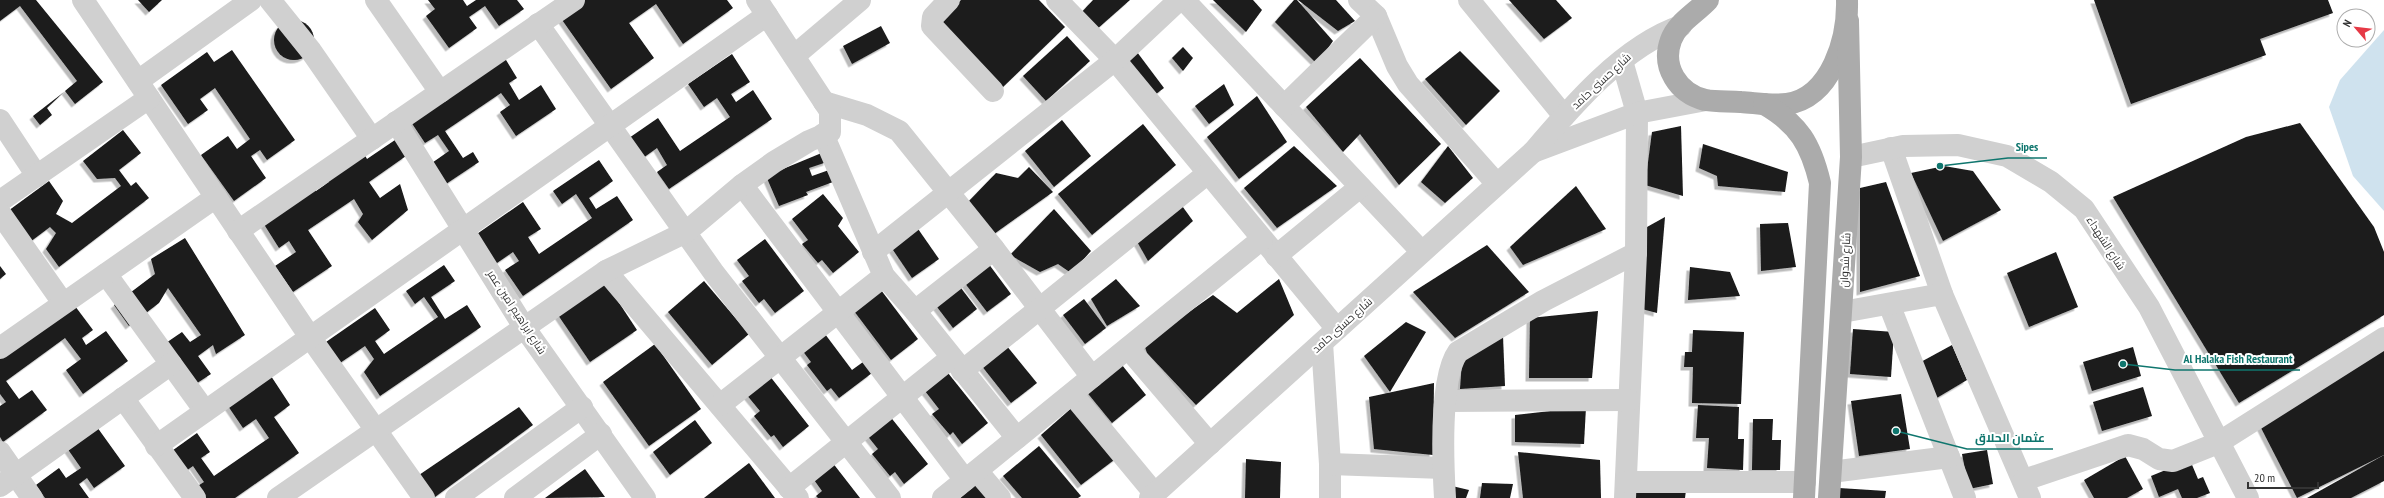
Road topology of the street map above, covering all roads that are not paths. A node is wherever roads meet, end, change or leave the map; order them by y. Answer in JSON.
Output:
{"nodes":[{"id":1,"x":83,"y":0,"type":"edge"},
{"id":2,"x":251,"y":0,"type":"edge"},
{"id":3,"x":270,"y":0,"type":"edge"},
{"id":4,"x":376,"y":0,"type":"edge"},
{"id":5,"x":860,"y":0,"type":"edge"},
{"id":6,"x":949,"y":0,"type":"edge"},
{"id":7,"x":1057,"y":0,"type":"edge"},
{"id":8,"x":1179,"y":0,"type":"edge"},
{"id":9,"x":1184,"y":0,"type":"edge"},
{"id":10,"x":1359,"y":0,"type":"edge"},
{"id":11,"x":1469,"y":0,"type":"edge"},
{"id":12,"x":565,"y":3,"type":"edge"},
{"id":13,"x":1699,"y":3,"type":"edge"},
{"id":14,"x":762,"y":8,"type":"edge"},
{"id":15,"x":1847,"y":10,"type":"edge"},
{"id":16,"x":1376,"y":16,"type":"junction"},
{"id":17,"x":538,"y":24,"type":"junction"},
{"id":18,"x":1681,"y":26,"type":"junction"},
{"id":19,"x":794,"y":56,"type":"junction"},
{"id":20,"x":1115,"y":60,"type":"junction"},
{"id":21,"x":1622,"y":60,"type":"junction"},
{"id":22,"x":144,"y":90,"type":"junction"},
{"id":23,"x":993,"y":91,"type":"dead end"},
{"id":24,"x":440,"y":92,"type":"junction"},
{"id":25,"x":1706,"y":100,"type":"junction"},
{"id":26,"x":824,"y":102,"type":"junction"},
{"id":27,"x":1764,"y":104,"type":"junction"},
{"id":28,"x":1284,"y":106,"type":"junction"},
{"id":29,"x":1637,"y":113,"type":"junction"},
{"id":30,"x":1564,"y":116,"type":"junction"},
{"id":31,"x":396,"y":122,"type":"junction"},
{"id":32,"x":611,"y":125,"type":"junction"},
{"id":33,"x":2,"y":128,"type":"edge"},
{"id":34,"x":823,"y":134,"type":"junction"},
{"id":35,"x":372,"y":139,"type":"junction"},
{"id":36,"x":1891,"y":148,"type":"junction"},
{"id":37,"x":1533,"y":152,"type":"junction"},
{"id":38,"x":1851,"y":157,"type":"junction"},
{"id":39,"x":1208,"y":173,"type":"junction"},
{"id":40,"x":37,"y":176,"type":"junction"},
{"id":41,"x":1497,"y":184,"type":"junction"},
{"id":42,"x":742,"y":185,"type":"junction"},
{"id":43,"x":1360,"y":187,"type":"junction"},
{"id":44,"x":948,"y":192,"type":"junction"},
{"id":45,"x":216,"y":197,"type":"junction"},
{"id":46,"x":0,"y":201,"type":"edge"},
{"id":47,"x":0,"y":213,"type":"edge"},
{"id":48,"x":464,"y":228,"type":"junction"},
{"id":49,"x":238,"y":231,"type":"junction"},
{"id":50,"x":686,"y":232,"type":"junction"},
{"id":51,"x":1262,"y":239,"type":"junction"},
{"id":52,"x":994,"y":249,"type":"junction"},
{"id":53,"x":873,"y":252,"type":"junction"},
{"id":54,"x":1422,"y":252,"type":"junction"},
{"id":55,"x":1636,"y":253,"type":"junction"},
{"id":56,"x":1276,"y":256,"type":"junction"},
{"id":57,"x":606,"y":271,"type":"junction"},
{"id":58,"x":106,"y":274,"type":"junction"},
{"id":59,"x":884,"y":276,"type":"junction"},
{"id":60,"x":1942,"y":294,"type":"junction"},
{"id":61,"x":63,"y":304,"type":"junction"},
{"id":62,"x":1889,"y":304,"type":"junction"},
{"id":63,"x":1039,"y":309,"type":"junction"},
{"id":64,"x":915,"y":311,"type":"junction"},
{"id":65,"x":838,"y":312,"type":"junction"},
{"id":66,"x":1842,"y":312,"type":"junction"},
{"id":67,"x":524,"y":327,"type":"junction"},
{"id":68,"x":1329,"y":336,"type":"junction"},
{"id":69,"x":310,"y":337,"type":"junction"},
{"id":70,"x":2384,"y":338,"type":"edge"},
{"id":71,"x":0,"y":348,"type":"edge"},
{"id":72,"x":1128,"y":348,"type":"junction"},
{"id":73,"x":781,"y":357,"type":"junction"},
{"id":74,"x":171,"y":364,"type":"junction"},
{"id":75,"x":956,"y":365,"type":"junction"},
{"id":76,"x":1092,"y":377,"type":"junction"},
{"id":77,"x":1072,"y":394,"type":"junction"},
{"id":78,"x":902,"y":397,"type":"junction"},
{"id":79,"x":123,"y":398,"type":"junction"},
{"id":80,"x":1630,"y":400,"type":"junction"},
{"id":81,"x":1446,"y":402,"type":"junction"},
{"id":82,"x":720,"y":406,"type":"junction"},
{"id":83,"x":582,"y":408,"type":"junction"},
{"id":84,"x":205,"y":411,"type":"junction"},
{"id":85,"x":377,"y":430,"type":"junction"},
{"id":86,"x":601,"y":434,"type":"junction"},
{"id":87,"x":1017,"y":438,"type":"junction"},
{"id":88,"x":847,"y":442,"type":"junction"},
{"id":89,"x":2218,"y":443,"type":"junction"},
{"id":90,"x":1210,"y":444,"type":"junction"},
{"id":91,"x":156,"y":446,"type":"junction"},
{"id":92,"x":0,"y":452,"type":"edge"},
{"id":93,"x":1949,"y":457,"type":"junction"},
{"id":94,"x":1330,"y":464,"type":"junction"},
{"id":95,"x":1443,"y":468,"type":"junction"},
{"id":96,"x":1830,"y":472,"type":"junction"},
{"id":97,"x":971,"y":475,"type":"junction"},
{"id":98,"x":8,"y":480,"type":"edge"},
{"id":99,"x":2027,"y":489,"type":"edge"},
{"id":100,"x":1626,"y":490,"type":"edge"},
{"id":101,"x":1804,"y":490,"type":"edge"},
{"id":102,"x":794,"y":493,"type":"edge"},
{"id":103,"x":1153,"y":496,"type":"edge"},
{"id":104,"x":32,"y":498,"type":"edge"},
{"id":105,"x":195,"y":498,"type":"edge"},
{"id":106,"x":278,"y":498,"type":"edge"},
{"id":107,"x":424,"y":498,"type":"edge"},
{"id":108,"x":456,"y":498,"type":"edge"},
{"id":109,"x":515,"y":498,"type":"edge"},
{"id":110,"x":645,"y":498,"type":"edge"},
{"id":111,"x":890,"y":498,"type":"edge"},
{"id":112,"x":943,"y":498,"type":"edge"},
{"id":113,"x":1000,"y":498,"type":"edge"},
{"id":114,"x":1330,"y":498,"type":"edge"},
{"id":115,"x":1445,"y":498,"type":"edge"},
{"id":116,"x":1829,"y":498,"type":"edge"},
{"id":117,"x":1965,"y":498,"type":"edge"},
{"id":118,"x":2248,"y":498,"type":"edge"}],
"edges":[{"from":1,"to":22,"type":"street"},
{"from":2,"to":22,"type":"street"},
{"from":3,"to":35,"type":"street"},
{"from":4,"to":24,"type":"street"},
{"from":5,"to":19,"type":"street"},
{"from":6,"to":23,"type":"street"},
{"from":7,"to":20,"type":"street"},
{"from":8,"to":20,"type":"street"},
{"from":9,"to":28,"type":"street"},
{"from":10,"to":16,"type":"street"},
{"from":11,"to":30,"type":"street"},
{"from":12,"to":17,"type":"street"},
{"from":13,"to":18,"type":"main road"},
{"from":14,"to":19,"type":"street"},
{"from":14,"to":32,"type":"street"},
{"from":15,"to":27,"type":"main road"},
{"from":15,"to":38,"type":"main road","name":"شارع شدوان"},
{"from":16,"to":28,"type":"street"},
{"from":16,"to":41,"type":"street"},
{"from":17,"to":24,"type":"street"},
{"from":17,"to":32,"type":"street"},
{"from":18,"to":21,"type":"street","name":"شارع حسنى حامد"},
{"from":18,"to":25,"type":"main road"},
{"from":19,"to":26,"type":"street"},
{"from":20,"to":39,"type":"street"},
{"from":20,"to":44,"type":"street"},
{"from":21,"to":29,"type":"street"},
{"from":21,"to":30,"type":"street","name":"شارع حسنى حامد"},
{"from":22,"to":40,"type":"street"},
{"from":22,"to":45,"type":"street"},
{"from":24,"to":31,"type":"street"},
{"from":25,"to":27,"type":"main road"},
{"from":25,"to":29,"type":"street","name":"شارع حسنى حامد"},
{"from":26,"to":34,"type":"street"},
{"from":26,"to":44,"type":"street"},
{"from":27,"to":101,"type":"main road"},
{"from":28,"to":43,"type":"street"},
{"from":29,"to":37,"type":"street","name":"شارع حسنى حامد"},
{"from":29,"to":55,"type":"street"},
{"from":30,"to":37,"type":"street","name":"شارع حسنى حامد"},
{"from":31,"to":35,"type":"street"},
{"from":31,"to":48,"type":"street","name":"شارع ابراهيم امين عمر"},
{"from":32,"to":48,"type":"street"},
{"from":32,"to":50,"type":"street"},
{"from":33,"to":40,"type":"street"},
{"from":34,"to":42,"type":"street"},
{"from":34,"to":53,"type":"street"},
{"from":35,"to":49,"type":"street"},
{"from":36,"to":38,"type":"street","name":"شارع الشهداء"},
{"from":36,"to":60,"type":"street"},
{"from":36,"to":89,"type":"street","name":"شارع الشهداء"},
{"from":37,"to":41,"type":"street","name":"شارع حسنى حامد"},
{"from":38,"to":66,"type":"main road","name":"شارع شدوان"},
{"from":39,"to":51,"type":"street"},
{"from":39,"to":63,"type":"street"},
{"from":40,"to":46,"type":"street"},
{"from":41,"to":54,"type":"street","name":"شارع حسنى حامد"},
{"from":42,"to":50,"type":"street"},
{"from":42,"to":65,"type":"street"},
{"from":43,"to":54,"type":"street"},
{"from":43,"to":56,"type":"street"},
{"from":44,"to":52,"type":"street"},
{"from":44,"to":53,"type":"street"},
{"from":45,"to":49,"type":"street"},
{"from":45,"to":58,"type":"street"},
{"from":47,"to":61,"type":"street"},
{"from":48,"to":67,"type":"street","name":"شارع ابراهيم امين عمر"},
{"from":48,"to":69,"type":"street"},
{"from":49,"to":69,"type":"street"},
{"from":50,"to":57,"type":"street"},
{"from":50,"to":73,"type":"street"},
{"from":51,"to":56,"type":"street"},
{"from":51,"to":72,"type":"street"},
{"from":52,"to":63,"type":"street"},
{"from":52,"to":64,"type":"street"},
{"from":53,"to":59,"type":"street"},
{"from":54,"to":68,"type":"street","name":"شارع حسنى حامد"},
{"from":55,"to":80,"type":"street"},
{"from":55,"to":81,"type":"street"},
{"from":56,"to":68,"type":"street"},
{"from":57,"to":67,"type":"street"},
{"from":57,"to":82,"type":"street"},
{"from":58,"to":61,"type":"street"},
{"from":58,"to":74,"type":"street"},
{"from":59,"to":64,"type":"street"},
{"from":59,"to":65,"type":"street"},
{"from":60,"to":62,"type":"street"},
{"from":60,"to":99,"type":"street"},
{"from":61,"to":71,"type":"street"},
{"from":62,"to":66,"type":"street"},
{"from":62,"to":93,"type":"street"},
{"from":63,"to":75,"type":"street"},
{"from":63,"to":76,"type":"street"},
{"from":64,"to":75,"type":"street"},
{"from":65,"to":73,"type":"street"},
{"from":65,"to":78,"type":"street"},
{"from":66,"to":96,"type":"main road","name":"شارع شدوان"},
{"from":67,"to":83,"type":"street","name":"شارع ابراهيم امين عمر"},
{"from":67,"to":85,"type":"street"},
{"from":68,"to":90,"type":"street","name":"شارع حسنى حامد"},
{"from":68,"to":94,"type":"street"},
{"from":69,"to":84,"type":"street"},
{"from":69,"to":85,"type":"street"},
{"from":70,"to":89,"type":"street"},
{"from":72,"to":76,"type":"street"},
{"from":72,"to":90,"type":"street"},
{"from":73,"to":82,"type":"street"},
{"from":73,"to":88,"type":"street"},
{"from":74,"to":79,"type":"street"},
{"from":74,"to":84,"type":"street"},
{"from":75,"to":78,"type":"street"},
{"from":75,"to":87,"type":"street"},
{"from":76,"to":77,"type":"street"},
{"from":77,"to":87,"type":"street"},
{"from":77,"to":103,"type":"street"},
{"from":78,"to":88,"type":"street"},
{"from":78,"to":97,"type":"street"},
{"from":79,"to":91,"type":"street"},
{"from":79,"to":98,"type":"street"},
{"from":80,"to":81,"type":"street"},
{"from":80,"to":100,"type":"street"},
{"from":81,"to":95,"type":"street"},
{"from":82,"to":102,"type":"street"},
{"from":83,"to":86,"type":"street","name":"شارع ابراهيم امين عمر"},
{"from":83,"to":108,"type":"street"},
{"from":84,"to":91,"type":"street"},
{"from":85,"to":106,"type":"street"},
{"from":85,"to":107,"type":"street"},
{"from":86,"to":109,"type":"street"},
{"from":86,"to":110,"type":"street","name":"شارع ابراهيم امين عمر"},
{"from":87,"to":97,"type":"street"},
{"from":88,"to":102,"type":"street"},
{"from":88,"to":111,"type":"street"},
{"from":89,"to":99,"type":"street"},
{"from":89,"to":118,"type":"street","name":"شارع الشهداء"},
{"from":90,"to":103,"type":"street","name":"شارع حسنى حامد"},
{"from":91,"to":105,"type":"street"},
{"from":92,"to":98,"type":"street"},
{"from":93,"to":96,"type":"street"},
{"from":93,"to":117,"type":"street"},
{"from":94,"to":95,"type":"street"},
{"from":94,"to":114,"type":"street"},
{"from":95,"to":115,"type":"street"},
{"from":96,"to":116,"type":"main road","name":"شارع شدوان"},
{"from":97,"to":112,"type":"street"},
{"from":97,"to":113,"type":"street"},
{"from":98,"to":104,"type":"street"},
{"from":100,"to":101,"type":"street"}]}
